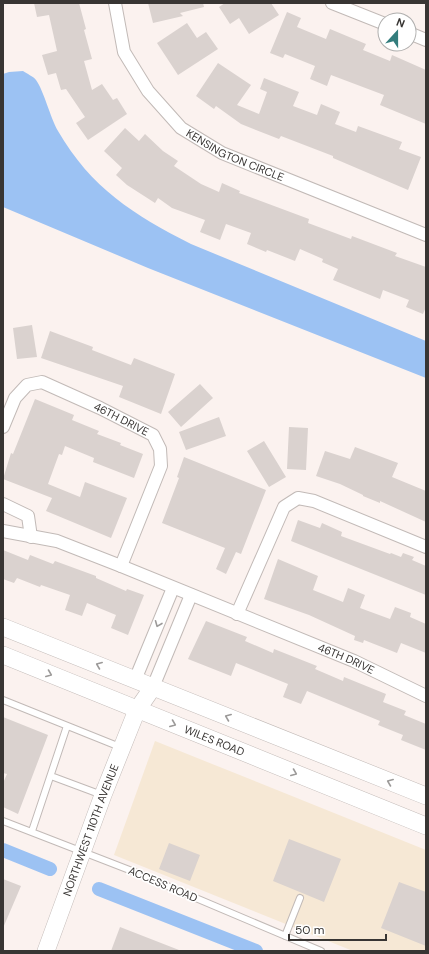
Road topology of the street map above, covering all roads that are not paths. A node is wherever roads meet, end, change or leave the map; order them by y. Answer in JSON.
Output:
{"nodes":[{"id":1,"x":115,"y":3,"type":"edge"},
{"id":2,"x":332,"y":3,"type":"edge"},
{"id":3,"x":377,"y":21,"type":"edge"},
{"id":4,"x":424,"y":230,"type":"edge"},
{"id":5,"x":3,"y":427,"type":"edge"},
{"id":6,"x":3,"y":504,"type":"edge"},
{"id":7,"x":3,"y":531,"type":"edge"},
{"id":8,"x":31,"y":537,"type":"junction"},
{"id":9,"x":426,"y":547,"type":"edge"},
{"id":10,"x":121,"y":566,"type":"junction"},
{"id":11,"x":173,"y":588,"type":"junction"},
{"id":12,"x":191,"y":595,"type":"junction"},
{"id":13,"x":237,"y":614,"type":"junction"},
{"id":14,"x":3,"y":627,"type":"edge"},
{"id":15,"x":3,"y":655,"type":"edge"},
{"id":16,"x":135,"y":680,"type":"junction"},
{"id":17,"x":426,"y":685,"type":"edge"},
{"id":18,"x":153,"y":687,"type":"junction"},
{"id":19,"x":414,"y":689,"type":"junction"},
{"id":20,"x":426,"y":696,"type":"edge"},
{"id":21,"x":3,"y":700,"type":"edge"},
{"id":22,"x":137,"y":710,"type":"junction"},
{"id":23,"x":67,"y":726,"type":"junction"},
{"id":24,"x":122,"y":748,"type":"junction"},
{"id":25,"x":51,"y":776,"type":"junction"},
{"id":26,"x":103,"y":795,"type":"junction"},
{"id":27,"x":426,"y":796,"type":"edge"},
{"id":28,"x":3,"y":821,"type":"edge"},
{"id":29,"x":426,"y":826,"type":"edge"},
{"id":30,"x":32,"y":831,"type":"junction"},
{"id":31,"x":82,"y":852,"type":"junction"},
{"id":32,"x":300,"y":898,"type":"dead end"},
{"id":33,"x":285,"y":936,"type":"junction"},
{"id":34,"x":46,"y":951,"type":"edge"},
{"id":35,"x":321,"y":951,"type":"edge"}],
"edges":[{"from":1,"to":4,"type":"street","name":"KENSINGTON CIRCLE"},
{"from":2,"to":3,"type":"street"},
{"from":5,"to":10,"type":"street","name":"46TH DRIVE"},
{"from":6,"to":8,"type":"street"},
{"from":7,"to":8,"type":"street","name":"46TH DRIVE"},
{"from":8,"to":10,"type":"street","name":"46TH DRIVE"},
{"from":9,"to":13,"type":"street"},
{"from":10,"to":11,"type":"street","name":"46TH DRIVE"},
{"from":11,"to":12,"type":"street","name":"46TH DRIVE"},
{"from":11,"to":16,"type":"street","one_way":true},
{"from":12,"to":13,"type":"street","name":"46TH DRIVE"},
{"from":12,"to":18,"type":"street"},
{"from":13,"to":19,"type":"street","name":"46TH DRIVE"},
{"from":16,"to":14,"type":"main road","one_way":true},
{"from":15,"to":22,"type":"main road","name":"WILES ROAD","one_way":true},
{"from":16,"to":18,"type":"main road"},
{"from":16,"to":22,"type":"main road","name":"NORTHWEST 110TH AVENUE"},
{"from":17,"to":19,"type":"street"},
{"from":18,"to":22,"type":"main road","name":"NORTHWEST 110TH AVENUE"},
{"from":27,"to":18,"type":"main road","one_way":true},
{"from":19,"to":20,"type":"street","name":"46TH DRIVE"},
{"from":21,"to":23,"type":"lane"},
{"from":22,"to":24,"type":"main road","name":"NORTHWEST 110TH AVENUE"},
{"from":22,"to":29,"type":"main road","name":"WILES ROAD","one_way":true},
{"from":23,"to":24,"type":"lane"},
{"from":23,"to":25,"type":"lane"},
{"from":24,"to":26,"type":"main road","name":"NORTHWEST 110TH AVENUE"},
{"from":25,"to":26,"type":"lane"},
{"from":25,"to":30,"type":"lane"},
{"from":26,"to":31,"type":"main road","name":"NORTHWEST 110TH AVENUE"},
{"from":28,"to":30,"type":"lane","name":"ACCESS ROAD"},
{"from":30,"to":31,"type":"lane","name":"ACCESS ROAD"},
{"from":31,"to":33,"type":"lane","name":"ACCESS ROAD"},
{"from":31,"to":34,"type":"main road","name":"NORTHWEST 110TH AVENUE"},
{"from":32,"to":33,"type":"lane"},
{"from":33,"to":35,"type":"lane","name":"ACCESS ROAD"}]}
